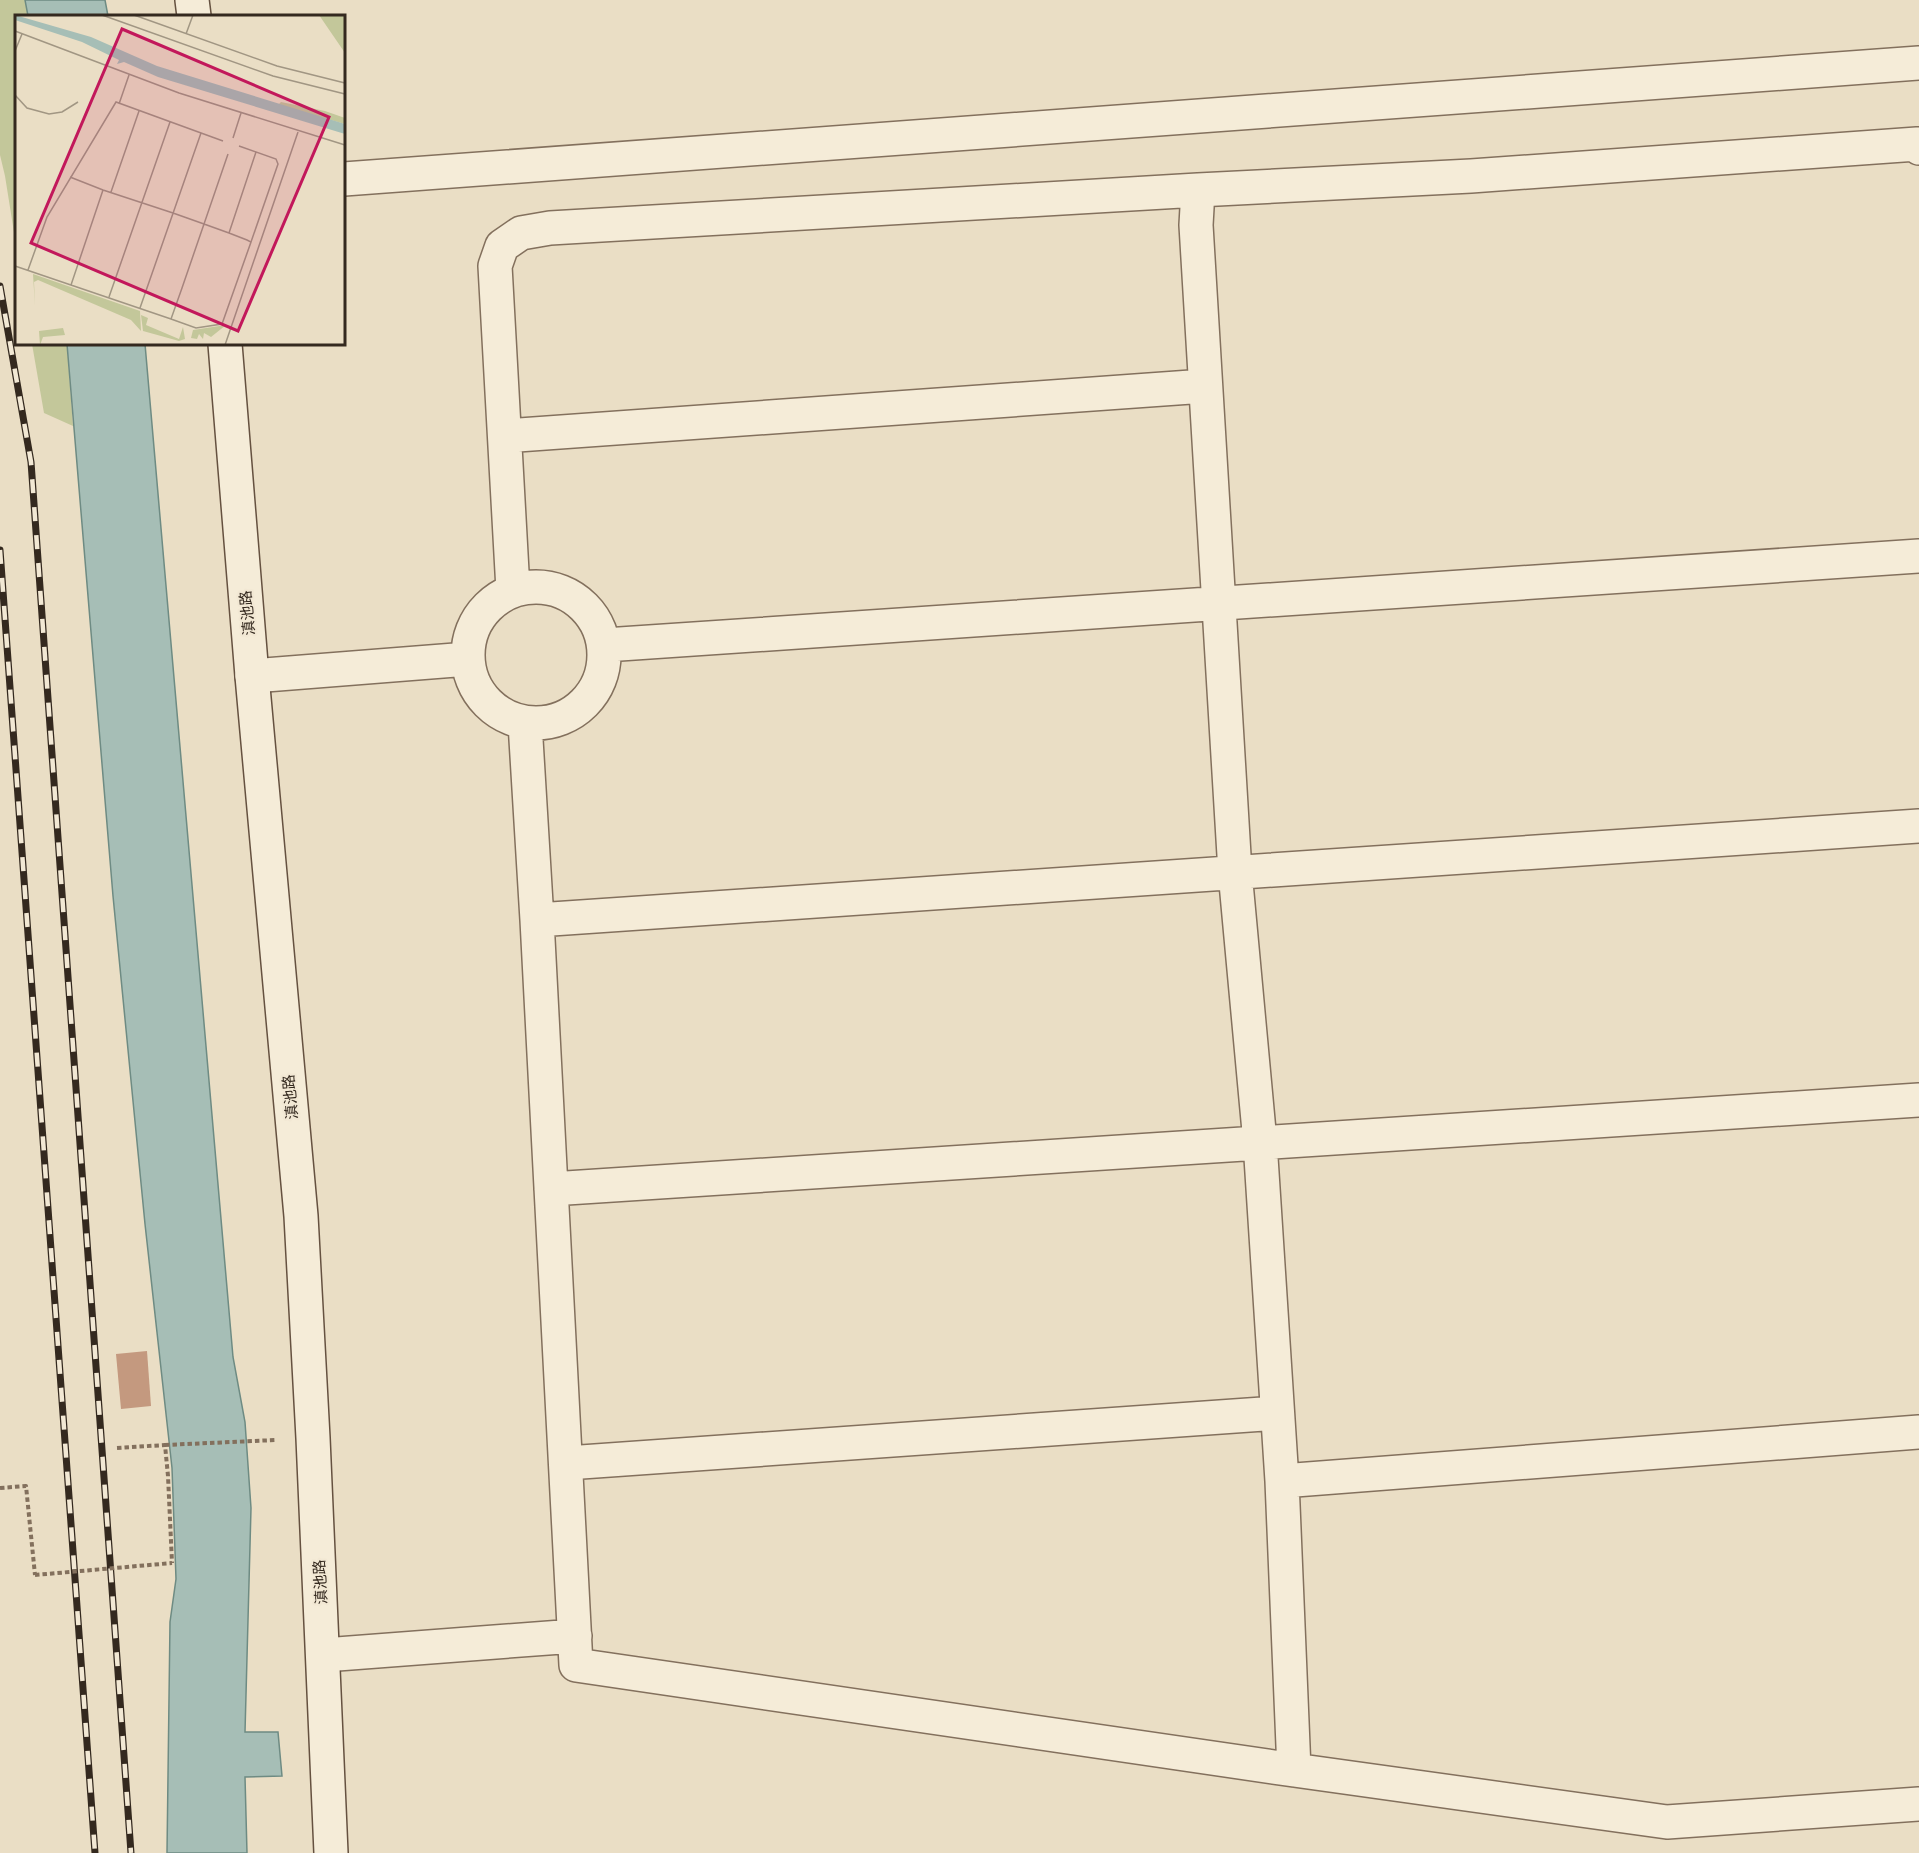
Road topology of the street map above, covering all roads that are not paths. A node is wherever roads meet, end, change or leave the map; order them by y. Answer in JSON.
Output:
{"nodes":[{"id":1,"x":192,"y":0,"type":"edge"},
{"id":2,"x":194,"y":15,"type":"edge"},
{"id":3,"x":1919,"y":63,"type":"edge"},
{"id":4,"x":1919,"y":148,"type":"edge"},
{"id":5,"x":345,"y":179,"type":"edge"},
{"id":6,"x":1198,"y":190,"type":"junction"},
{"id":7,"x":225,"y":345,"type":"edge"},
{"id":8,"x":1205,"y":386,"type":"junction"},
{"id":9,"x":505,"y":436,"type":"junction"},
{"id":10,"x":1919,"y":556,"type":"edge"},
{"id":11,"x":513,"y":591,"type":"junction"},
{"id":12,"x":1218,"y":603,"type":"junction"},
{"id":13,"x":605,"y":645,"type":"junction"},
{"id":14,"x":468,"y":659,"type":"junction"},
{"id":15,"x":252,"y":676,"type":"junction"},
{"id":16,"x":525,"y":723,"type":"junction"},
{"id":17,"x":1919,"y":825,"type":"edge"},
{"id":18,"x":1235,"y":872,"type":"junction"},
{"id":19,"x":537,"y":920,"type":"junction"},
{"id":20,"x":1919,"y":1100,"type":"edge"},
{"id":21,"x":1260,"y":1142,"type":"junction"},
{"id":22,"x":551,"y":1189,"type":"junction"},
{"id":23,"x":1277,"y":1413,"type":"junction"},
{"id":24,"x":1919,"y":1432,"type":"edge"},
{"id":25,"x":567,"y":1463,"type":"junction"},
{"id":26,"x":1282,"y":1481,"type":"junction"},
{"id":27,"x":575,"y":1636,"type":"junction"},
{"id":28,"x":324,"y":1655,"type":"junction"},
{"id":29,"x":1294,"y":1770,"type":"junction"},
{"id":30,"x":1919,"y":1804,"type":"edge"},
{"id":31,"x":331,"y":1853,"type":"edge"}],
"edges":[{"from":1,"to":2,"type":"street"},
{"from":3,"to":5,"type":"street"},
{"from":4,"to":6,"type":"street"},
{"from":6,"to":8,"type":"street"},
{"from":6,"to":9,"type":"street"},
{"from":7,"to":15,"type":"street","name":"滇池路"},
{"from":8,"to":9,"type":"street"},
{"from":8,"to":12,"type":"street"},
{"from":9,"to":11,"type":"street"},
{"from":10,"to":12,"type":"street"},
{"from":11,"to":13,"type":"street"},
{"from":11,"to":14,"type":"street"},
{"from":12,"to":13,"type":"street"},
{"from":12,"to":18,"type":"street"},
{"from":13,"to":16,"type":"street"},
{"from":14,"to":15,"type":"street"},
{"from":14,"to":16,"type":"street"},
{"from":15,"to":28,"type":"street","name":"滇池路"},
{"from":16,"to":19,"type":"street"},
{"from":17,"to":18,"type":"street"},
{"from":18,"to":19,"type":"street"},
{"from":18,"to":21,"type":"street"},
{"from":19,"to":22,"type":"street"},
{"from":20,"to":21,"type":"street"},
{"from":21,"to":22,"type":"street"},
{"from":21,"to":23,"type":"street"},
{"from":22,"to":25,"type":"street"},
{"from":23,"to":25,"type":"street"},
{"from":23,"to":26,"type":"street"},
{"from":24,"to":26,"type":"street"},
{"from":25,"to":27,"type":"street"},
{"from":26,"to":29,"type":"street"},
{"from":27,"to":28,"type":"street"},
{"from":27,"to":29,"type":"street"},
{"from":28,"to":31,"type":"street","name":"滇池路"},
{"from":29,"to":30,"type":"street"}]}
